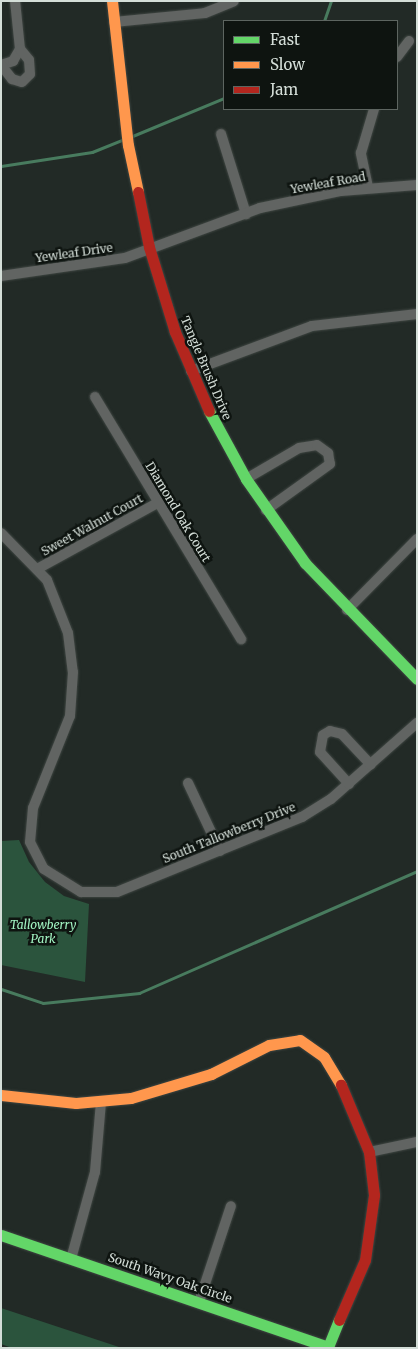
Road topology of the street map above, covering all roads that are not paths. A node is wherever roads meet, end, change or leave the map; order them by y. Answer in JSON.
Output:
{"nodes":[{"id":1,"x":15,"y":1,"type":"edge"},
{"id":2,"x":112,"y":1,"type":"edge"},
{"id":3,"x":234,"y":1,"type":"edge"},
{"id":4,"x":114,"y":22,"type":"junction"},
{"id":5,"x":409,"y":41,"type":"dead end"},
{"id":6,"x":20,"y":49,"type":"junction"},
{"id":7,"x":398,"y":57,"type":"edge"},
{"id":8,"x":1,"y":65,"type":"edge"},
{"id":9,"x":374,"y":110,"type":"edge"},
{"id":10,"x":221,"y":134,"type":"dead end"},
{"id":11,"x":417,"y":185,"type":"edge"},
{"id":12,"x":368,"y":188,"type":"junction"},
{"id":13,"x":246,"y":214,"type":"junction"},
{"id":14,"x":149,"y":248,"type":"junction"},
{"id":15,"x":1,"y":276,"type":"edge"},
{"id":16,"x":417,"y":314,"type":"edge"},
{"id":17,"x":191,"y":371,"type":"junction"},
{"id":18,"x":95,"y":397,"type":"dead end"},
{"id":19,"x":246,"y":479,"type":"junction"},
{"id":20,"x":157,"y":503,"type":"junction"},
{"id":21,"x":266,"y":510,"type":"junction"},
{"id":22,"x":1,"y":533,"type":"edge"},
{"id":23,"x":417,"y":539,"type":"edge"},
{"id":24,"x":38,"y":568,"type":"junction"},
{"id":25,"x":347,"y":610,"type":"junction"},
{"id":26,"x":241,"y":639,"type":"dead end"},
{"id":27,"x":417,"y":680,"type":"edge"},
{"id":28,"x":417,"y":723,"type":"edge"},
{"id":29,"x":371,"y":765,"type":"junction"},
{"id":30,"x":188,"y":783,"type":"dead end"},
{"id":31,"x":349,"y":784,"type":"junction"},
{"id":32,"x":220,"y":851,"type":"junction"},
{"id":33,"x":1,"y":1095,"type":"edge"},
{"id":34,"x":101,"y":1102,"type":"junction"},
{"id":35,"x":417,"y":1142,"type":"edge"},
{"id":36,"x":368,"y":1152,"type":"junction"},
{"id":37,"x":231,"y":1206,"type":"dead end"},
{"id":38,"x":1,"y":1235,"type":"edge"},
{"id":39,"x":71,"y":1259,"type":"junction"},
{"id":40,"x":199,"y":1302,"type":"junction"},
{"id":41,"x":328,"y":1347,"type":"edge"}],
"edges":[{"from":1,"to":6,"type":"street"},
{"from":2,"to":4,"type":"street","name":"Tangle Brush Drive"},
{"from":3,"to":4,"type":"street"},
{"from":4,"to":14,"type":"street","name":"Tangle Brush Drive"},
{"from":5,"to":7,"type":"street"},
{"from":6,"to":8,"type":"street"},
{"from":6,"to":8,"type":"street"},
{"from":9,"to":12,"type":"street"},
{"from":10,"to":13,"type":"street"},
{"from":11,"to":12,"type":"street","name":"Yewleaf Road"},
{"from":12,"to":13,"type":"street","name":"Yewleaf Road"},
{"from":13,"to":14,"type":"street","name":"Yewleaf Road"},
{"from":14,"to":15,"type":"street","name":"Yewleaf Drive"},
{"from":14,"to":17,"type":"street","name":"Tangle Brush Drive"},
{"from":16,"to":17,"type":"street"},
{"from":17,"to":19,"type":"street","name":"Tangle Brush Drive"},
{"from":18,"to":20,"type":"street","name":"Diamond Oak Court"},
{"from":19,"to":21,"type":"street","name":"Tangle Brush Drive"},
{"from":19,"to":21,"type":"street"},
{"from":20,"to":24,"type":"street","name":"Sweet Walnut Court"},
{"from":20,"to":26,"type":"street","name":"Diamond Oak Court"},
{"from":21,"to":25,"type":"street","name":"Tangle Brush Drive"},
{"from":22,"to":24,"type":"street"},
{"from":23,"to":25,"type":"street"},
{"from":24,"to":32,"type":"street","name":"South Tallowberry Drive"},
{"from":25,"to":27,"type":"street","name":"Tangle Brush Drive"},
{"from":28,"to":29,"type":"street","name":"South Tallowberry Drive"},
{"from":29,"to":31,"type":"street","name":"South Tallowberry Drive"},
{"from":29,"to":31,"type":"street"},
{"from":30,"to":32,"type":"street"},
{"from":31,"to":32,"type":"street","name":"South Tallowberry Drive"},
{"from":33,"to":34,"type":"street"},
{"from":34,"to":36,"type":"street"},
{"from":34,"to":39,"type":"street"},
{"from":35,"to":36,"type":"street"},
{"from":36,"to":41,"type":"street"},
{"from":37,"to":40,"type":"street"},
{"from":38,"to":39,"type":"street","name":"South Wavy Oak Circle"},
{"from":39,"to":40,"type":"street","name":"South Wavy Oak Circle"},
{"from":40,"to":41,"type":"street","name":"South Wavy Oak Circle"}]}
